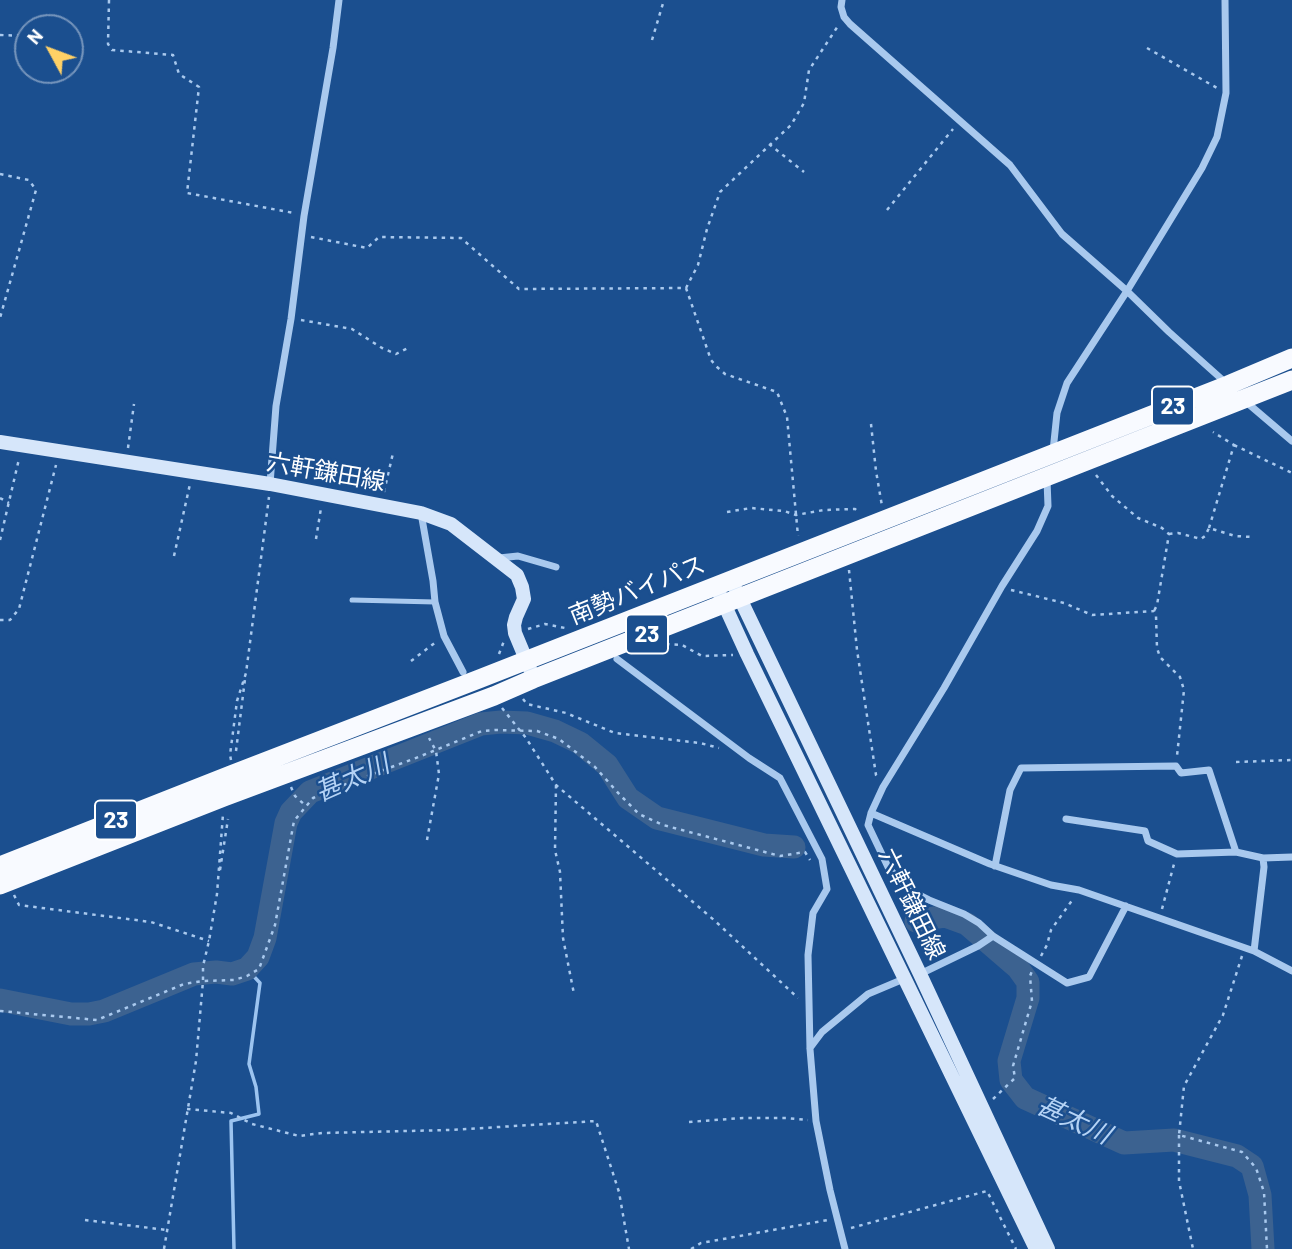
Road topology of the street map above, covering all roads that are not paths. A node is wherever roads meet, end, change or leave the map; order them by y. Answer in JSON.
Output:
{"nodes":[{"id":1,"x":339,"y":0,"type":"edge"},
{"id":2,"x":842,"y":0,"type":"edge"},
{"id":3,"x":1225,"y":0,"type":"edge"},
{"id":4,"x":1127,"y":291,"type":"junction"},
{"id":5,"x":1292,"y":358,"type":"edge"},
{"id":6,"x":1292,"y":380,"type":"edge"},
{"id":7,"x":1228,"y":385,"type":"junction"},
{"id":8,"x":1244,"y":400,"type":"junction"},
{"id":9,"x":0,"y":442,"type":"edge"},
{"id":10,"x":1292,"y":442,"type":"edge"},
{"id":11,"x":1053,"y":453,"type":"junction"},
{"id":12,"x":1046,"y":476,"type":"junction"},
{"id":13,"x":270,"y":484,"type":"junction"},
{"id":14,"x":421,"y":513,"type":"junction"},
{"id":15,"x":495,"y":559,"type":"junction"},
{"id":16,"x":555,"y":567,"type":"dead end"},
{"id":17,"x":723,"y":582,"type":"junction"},
{"id":18,"x":352,"y":600,"type":"dead end"},
{"id":19,"x":732,"y":601,"type":"junction"},
{"id":20,"x":435,"y":602,"type":"junction"},
{"id":21,"x":617,"y":659,"type":"dead end"},
{"id":22,"x":530,"y":670,"type":"junction"},
{"id":23,"x":463,"y":672,"type":"dead end"},
{"id":24,"x":871,"y":813,"type":"junction"},
{"id":25,"x":1066,"y":819,"type":"dead end"},
{"id":26,"x":1236,"y":852,"type":"junction"},
{"id":27,"x":1292,"y":857,"type":"edge"},
{"id":28,"x":1263,"y":858,"type":"junction"},
{"id":29,"x":0,"y":866,"type":"edge"},
{"id":30,"x":995,"y":866,"type":"junction"},
{"id":31,"x":7,"y":890,"type":"edge"},
{"id":32,"x":1126,"y":906,"type":"junction"},
{"id":33,"x":992,"y":936,"type":"junction"},
{"id":34,"x":1254,"y":951,"type":"junction"},
{"id":35,"x":1292,"y":971,"type":"edge"},
{"id":36,"x":920,"y":974,"type":"junction"},
{"id":37,"x":905,"y":979,"type":"junction"},
{"id":38,"x":810,"y":1049,"type":"junction"},
{"id":39,"x":845,"y":1249,"type":"edge"},
{"id":40,"x":1036,"y":1249,"type":"edge"},
{"id":41,"x":1048,"y":1249,"type":"edge"}],
"edges":[{"from":1,"to":13,"type":"street"},
{"from":2,"to":4,"type":"street"},
{"from":3,"to":4,"type":"street"},
{"from":4,"to":7,"type":"street"},
{"from":4,"to":11,"type":"street"},
{"from":5,"to":7,"type":"highway","name":"南勢バイパス","number":"23"},
{"from":6,"to":8,"type":"highway","name":"南勢バイパス","number":"23"},
{"from":7,"to":8,"type":"street"},
{"from":7,"to":11,"type":"highway","name":"南勢バイパス","number":"23"},
{"from":8,"to":10,"type":"street"},
{"from":8,"to":12,"type":"highway","name":"南勢バイパス","number":"23"},
{"from":9,"to":13,"type":"main road","name":"六軒鎌田線"},
{"from":11,"to":12,"type":"street"},
{"from":11,"to":17,"type":"highway","name":"南勢バイパス","number":"23"},
{"from":12,"to":19,"type":"highway","name":"南勢バイパス","number":"23"},
{"from":12,"to":24,"type":"street"},
{"from":13,"to":14,"type":"main road","name":"六軒鎌田線"},
{"from":14,"to":15,"type":"main road","name":"六軒鎌田線"},
{"from":14,"to":20,"type":"street"},
{"from":15,"to":16,"type":"street"},
{"from":15,"to":22,"type":"main road","name":"六軒鎌田線"},
{"from":17,"to":19,"type":"main road","name":"六軒鎌田線"},
{"from":17,"to":22,"type":"highway","name":"南勢バイパス","number":"23"},
{"from":18,"to":20,"type":"lane"},
{"from":19,"to":22,"type":"highway","name":"南勢バイパス","number":"23"},
{"from":19,"to":36,"type":"main road","name":"六軒鎌田線"},
{"from":19,"to":37,"type":"main road","name":"六軒鎌田線"},
{"from":20,"to":23,"type":"street"},
{"from":21,"to":38,"type":"street"},
{"from":22,"to":29,"type":"highway","name":"南勢バイパス","number":"23"},
{"from":22,"to":31,"type":"highway","name":"南勢バイパス","number":"23"},
{"from":24,"to":30,"type":"street"},
{"from":24,"to":33,"type":"street"},
{"from":25,"to":26,"type":"street"},
{"from":26,"to":28,"type":"street"},
{"from":26,"to":30,"type":"street"},
{"from":27,"to":28,"type":"street"},
{"from":28,"to":34,"type":"street"},
{"from":30,"to":32,"type":"street"},
{"from":32,"to":33,"type":"street"},
{"from":32,"to":34,"type":"street"},
{"from":33,"to":36,"type":"street"},
{"from":34,"to":35,"type":"street"},
{"from":36,"to":37,"type":"street"},
{"from":36,"to":41,"type":"main road","name":"六軒鎌田線"},
{"from":37,"to":38,"type":"street"},
{"from":37,"to":40,"type":"main road","name":"六軒鎌田線"},
{"from":38,"to":39,"type":"street"}]}
